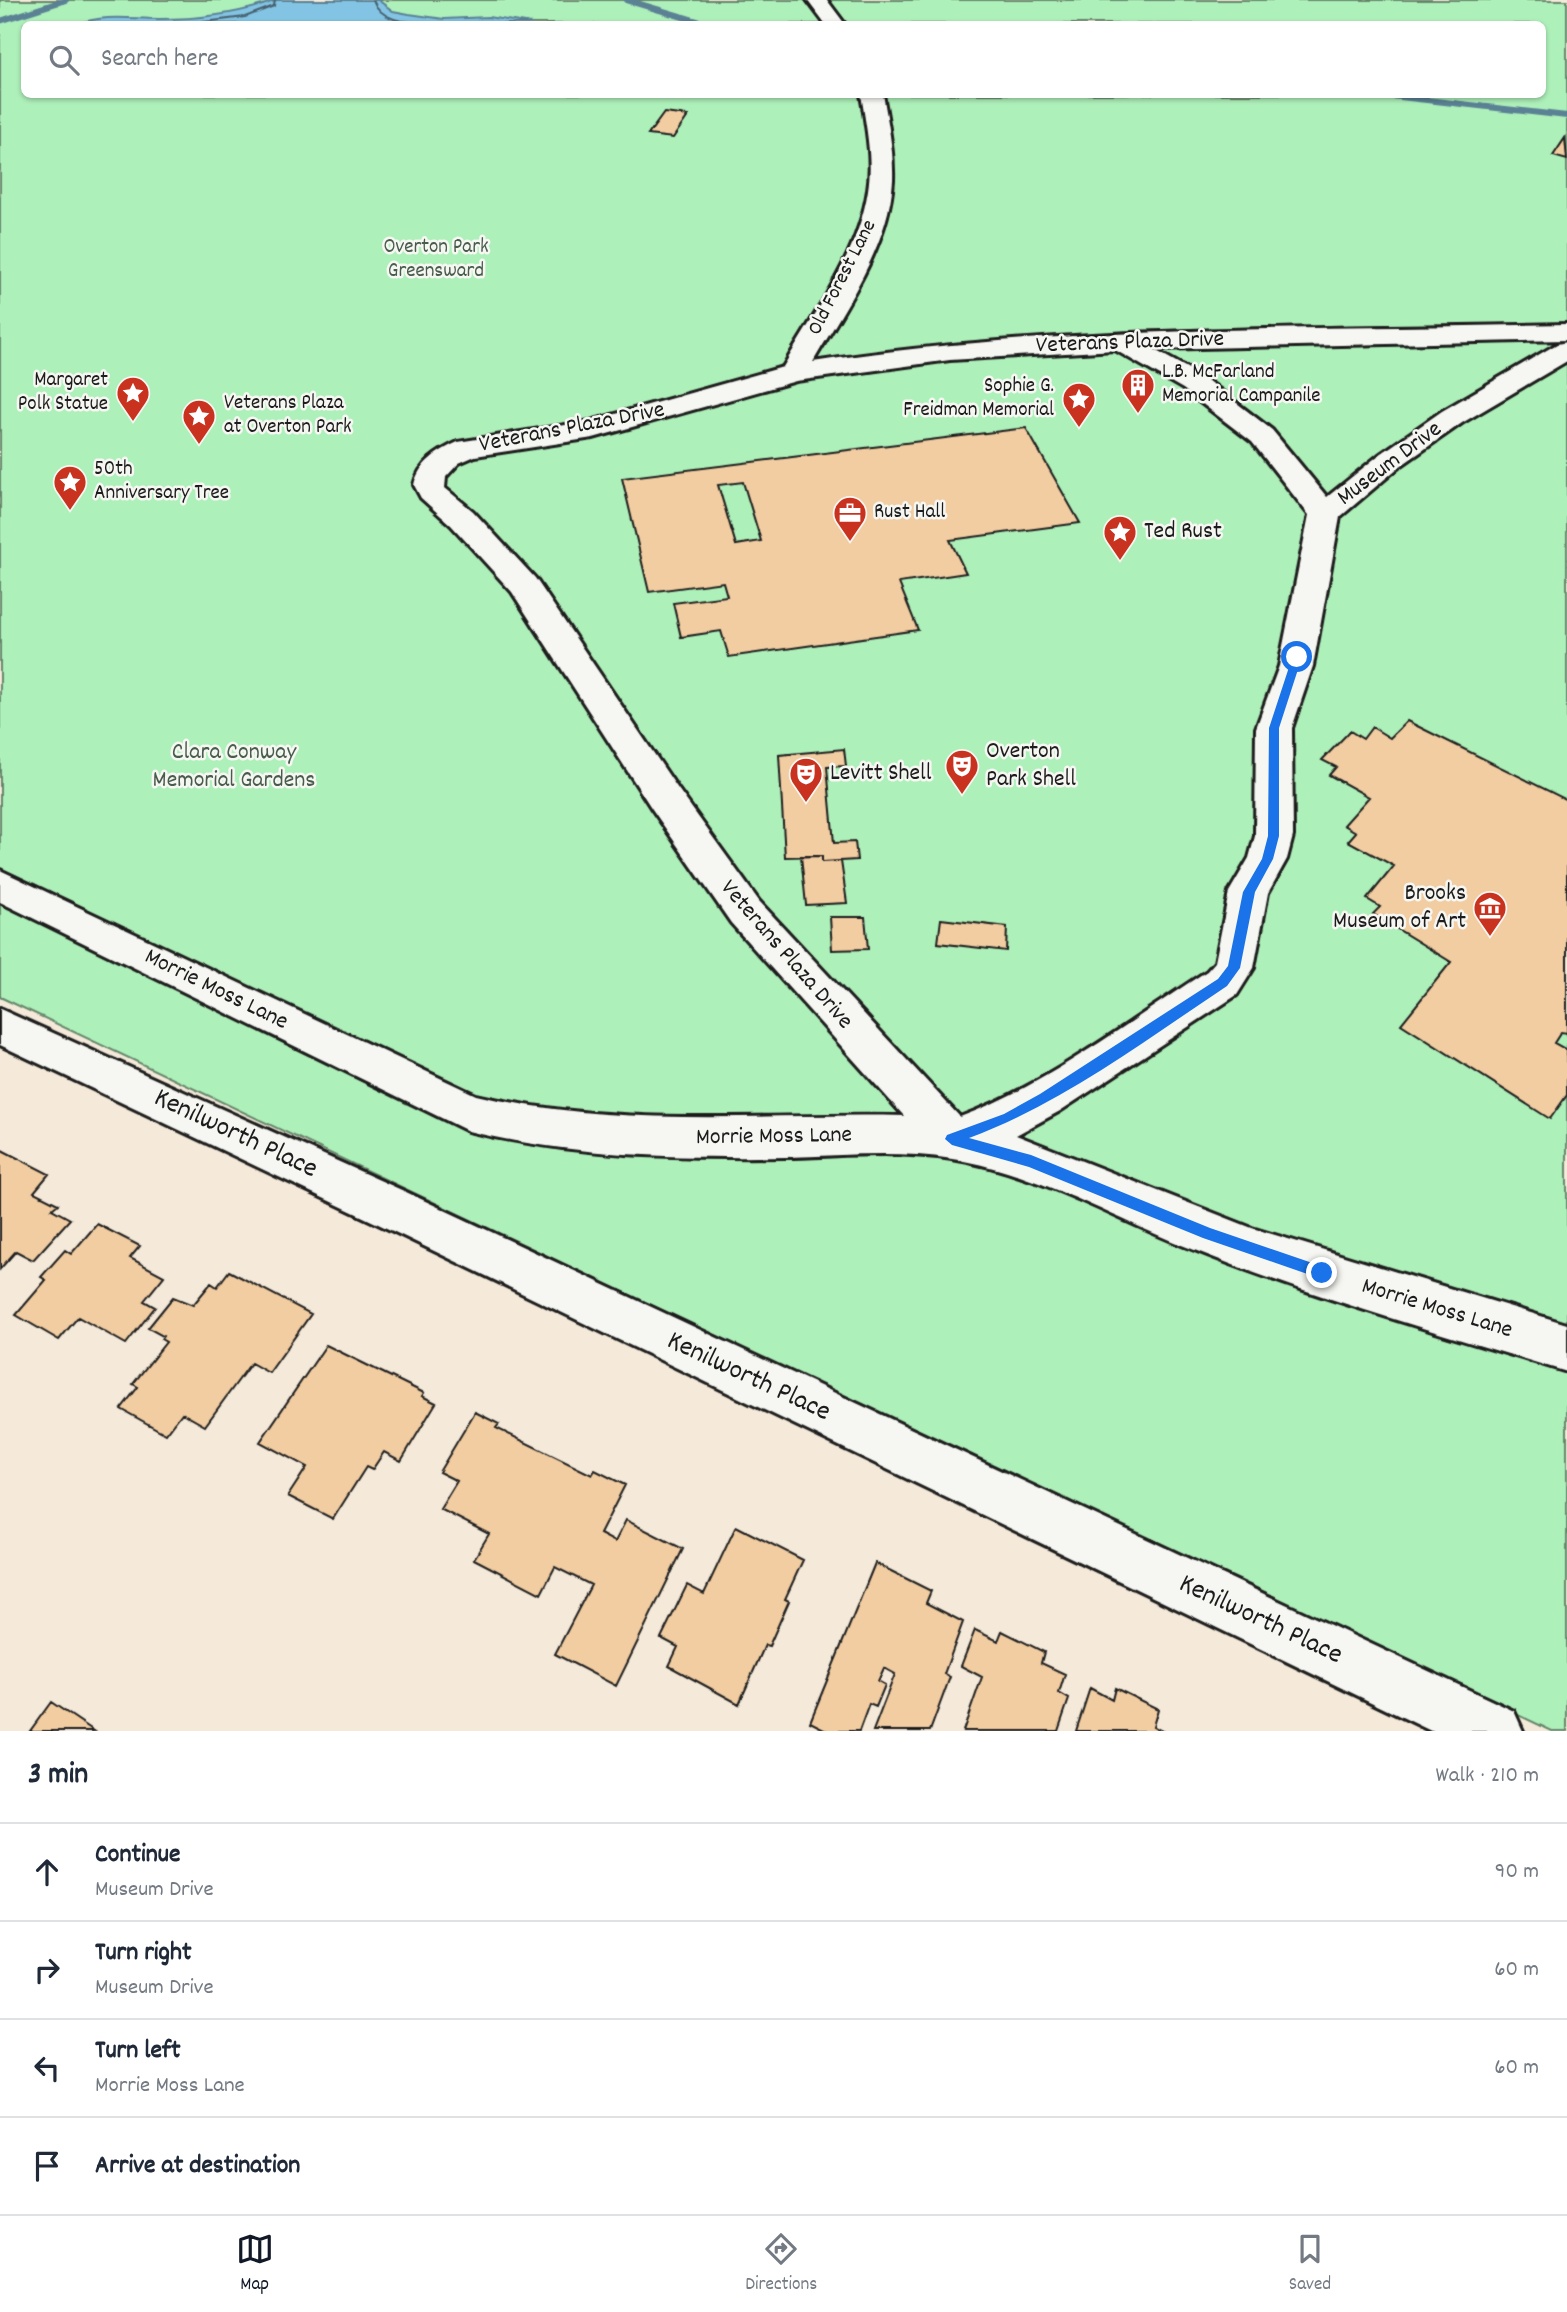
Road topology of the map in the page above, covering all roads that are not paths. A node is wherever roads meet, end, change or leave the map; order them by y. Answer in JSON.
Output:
{"nodes":[{"id":1,"x":817,"y":0,"type":"edge"},
{"id":2,"x":833,"y":21,"type":"edge"},
{"id":3,"x":872,"y":98,"type":"edge"},
{"id":4,"x":1567,"y":332,"type":"edge"},
{"id":5,"x":1118,"y":342,"type":"junction"},
{"id":6,"x":1567,"y":350,"type":"edge"},
{"id":7,"x":793,"y":373,"type":"junction"},
{"id":8,"x":1325,"y":514,"type":"junction"},
{"id":9,"x":0,"y":885,"type":"edge"},
{"id":10,"x":0,"y":1026,"type":"edge"},
{"id":11,"x":952,"y":1139,"type":"junction"},
{"id":12,"x":1567,"y":1348,"type":"edge"},
{"id":13,"x":1494,"y":1731,"type":"edge"}],
"edges":[{"from":1,"to":2,"type":"street"},
{"from":3,"to":7,"type":"street","name":"Old Forest Lane"},
{"from":4,"to":5,"type":"street","name":"Veterans Plaza Drive"},
{"from":5,"to":7,"type":"street","name":"Veterans Plaza Drive"},
{"from":5,"to":8,"type":"street"},
{"from":6,"to":8,"type":"street","name":"Museum Drive"},
{"from":7,"to":11,"type":"street","name":"Veterans Plaza Drive"},
{"from":8,"to":11,"type":"street","name":"Museum Drive"},
{"from":9,"to":11,"type":"street","name":"Morrie Moss Lane"},
{"from":10,"to":13,"type":"street","name":"Kenilworth Place"},
{"from":11,"to":12,"type":"street","name":"Morrie Moss Lane"}]}
